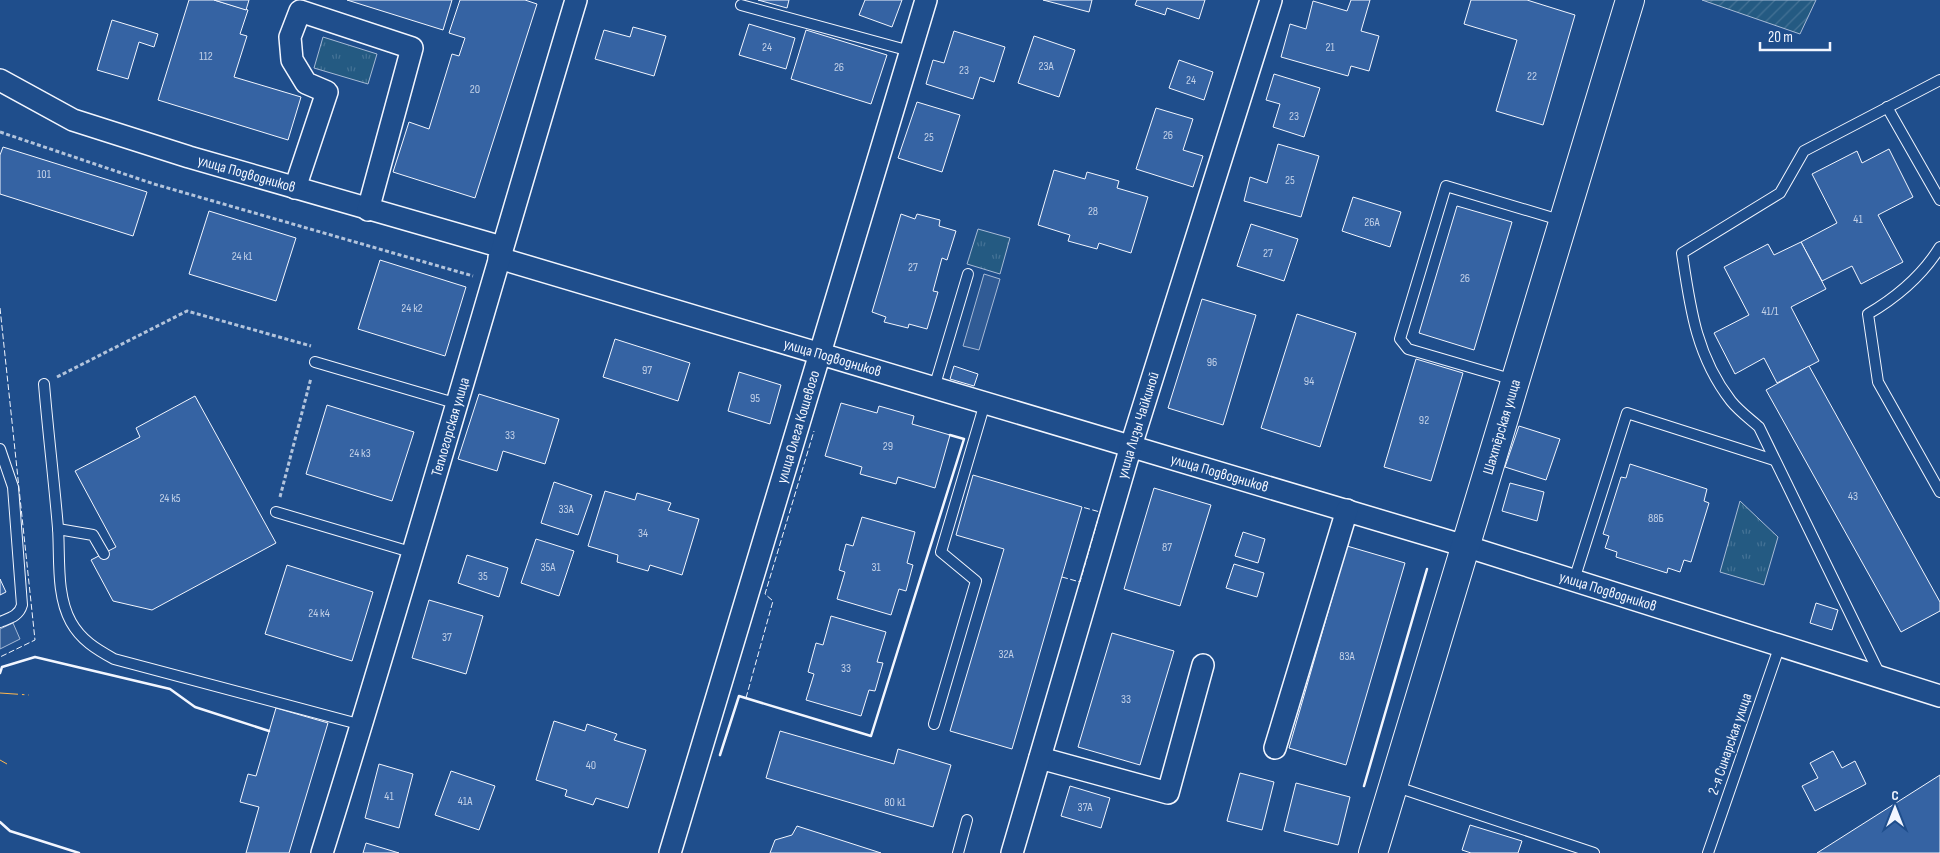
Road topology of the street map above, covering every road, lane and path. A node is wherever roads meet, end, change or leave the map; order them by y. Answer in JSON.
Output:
{"nodes":[{"id":1,"x":576,"y":0,"type":"edge"},
{"id":2,"x":926,"y":0,"type":"edge"},
{"id":3,"x":1271,"y":0,"type":"edge"},
{"id":4,"x":1630,"y":0,"type":"edge"},
{"id":5,"x":741,"y":5,"type":"dead end"},
{"id":6,"x":910,"y":51,"type":"junction"},
{"id":7,"x":0,"y":80,"type":"edge"},
{"id":8,"x":1940,"y":80,"type":"edge"},
{"id":9,"x":1887,"y":107,"type":"junction"},
{"id":10,"x":0,"y":132,"type":"edge"},
{"id":11,"x":295,"y":188,"type":"junction"},
{"id":12,"x":1940,"y":200,"type":"edge"},
{"id":13,"x":368,"y":210,"type":"junction"},
{"id":14,"x":1563,"y":221,"type":"junction"},
{"id":15,"x":1940,"y":247,"type":"edge"},
{"id":16,"x":500,"y":253,"type":"junction"},
{"id":17,"x":968,"y":274,"type":"dead end"},
{"id":18,"x":492,"y":282,"type":"junction"},
{"id":19,"x":818,"y":354,"type":"junction"},
{"id":20,"x":315,"y":362,"type":"junction"},
{"id":21,"x":1515,"y":380,"type":"junction"},
{"id":22,"x":44,"y":384,"type":"joint"},
{"id":23,"x":934,"y":388,"type":"junction"},
{"id":24,"x":985,"y":403,"type":"junction"},
{"id":25,"x":458,"y":404,"type":"junction"},
{"id":26,"x":1131,"y":446,"type":"junction"},
{"id":27,"x":0,"y":449,"type":"edge"},
{"id":28,"x":1774,"y":460,"type":"junction"},
{"id":29,"x":1940,"y":492,"type":"edge"},
{"id":30,"x":1346,"y":510,"type":"junction"},
{"id":31,"x":276,"y":512,"type":"joint"},
{"id":32,"x":58,"y":529,"type":"junction"},
{"id":33,"x":1465,"y":546,"type":"junction"},
{"id":34,"x":414,"y":553,"type":"junction"},
{"id":35,"x":104,"y":554,"type":"dead end"},
{"id":36,"x":1574,"y":580,"type":"junction"},
{"id":37,"x":0,"y":622,"type":"edge"},
{"id":38,"x":1780,"y":645,"type":"junction"},
{"id":39,"x":1203,"y":665,"type":"dead end"},
{"id":40,"x":1882,"y":678,"type":"junction"},
{"id":41,"x":1940,"y":696,"type":"edge"},
{"id":42,"x":362,"y":724,"type":"junction"},
{"id":43,"x":934,"y":724,"type":"dead end"},
{"id":44,"x":1275,"y":748,"type":"dead end"},
{"id":45,"x":1040,"y":758,"type":"junction"},
{"id":46,"x":1393,"y":786,"type":"junction"},
{"id":47,"x":967,"y":820,"type":"dead end"},
{"id":48,"x":322,"y":853,"type":"edge"},
{"id":49,"x":670,"y":853,"type":"edge"},
{"id":50,"x":958,"y":853,"type":"edge"},
{"id":51,"x":1012,"y":853,"type":"edge"},
{"id":52,"x":1373,"y":853,"type":"edge"},
{"id":53,"x":1594,"y":853,"type":"edge"},
{"id":54,"x":1708,"y":853,"type":"edge"}],
"edges":[{"from":1,"to":16,"type":"street","name":"Теплогорская улица"},
{"from":2,"to":6,"type":"street","name":"улица Олега Кошевого"},
{"from":3,"to":26,"type":"street","name":"улица Лизы Чайкиной"},
{"from":4,"to":14,"type":"main road","name":"Шахтёрская улица"},
{"from":5,"to":6,"type":"lane"},
{"from":6,"to":19,"type":"street","name":"улица Олега Кошевого"},
{"from":7,"to":11,"type":"street","name":"улица Подводников"},
{"from":8,"to":9,"type":"lane"},
{"from":9,"to":12,"type":"lane"},
{"from":9,"to":28,"type":"lane"},
{"from":10,"to":18,"type":"path"},
{"from":11,"to":13,"type":"street","name":"улица Подводников"},
{"from":11,"to":13,"type":"street"},
{"from":13,"to":16,"type":"street","name":"улица Подводников"},
{"from":14,"to":21,"type":"main road","name":"Шахтёрская улица"},
{"from":14,"to":21,"type":"lane"},
{"from":15,"to":29,"type":"lane"},
{"from":16,"to":18,"type":"street","name":"Теплогорская улица"},
{"from":16,"to":19,"type":"street","name":"улица Подводников"},
{"from":17,"to":23,"type":"lane"},
{"from":18,"to":25,"type":"street","name":"Теплогорская улица"},
{"from":19,"to":23,"type":"street","name":"улица Подводников"},
{"from":19,"to":49,"type":"street","name":"улица Олега Кошевого"},
{"from":20,"to":22,"type":"path"},
{"from":20,"to":25,"type":"lane"},
{"from":20,"to":31,"type":"path"},
{"from":21,"to":33,"type":"main road","name":"Шахтёрская улица"},
{"from":22,"to":32,"type":"lane"},
{"from":23,"to":24,"type":"street","name":"улица Подводников"},
{"from":24,"to":26,"type":"street","name":"улица Подводников"},
{"from":24,"to":43,"type":"lane"},
{"from":25,"to":34,"type":"street","name":"Теплогорская улица"},
{"from":26,"to":30,"type":"street","name":"улица Подводников"},
{"from":26,"to":45,"type":"street","name":"улица Лизы Чайкиной"},
{"from":27,"to":37,"type":"lane"},
{"from":28,"to":36,"type":"lane"},
{"from":28,"to":40,"type":"lane"},
{"from":30,"to":33,"type":"street","name":"улица Подводников"},
{"from":30,"to":44,"type":"street"},
{"from":31,"to":34,"type":"lane"},
{"from":32,"to":35,"type":"lane"},
{"from":32,"to":42,"type":"lane"},
{"from":33,"to":36,"type":"street","name":"улица Подводников"},
{"from":33,"to":46,"type":"main road","name":"Шахтёрская улица"},
{"from":34,"to":42,"type":"street","name":"Теплогорская улица"},
{"from":36,"to":38,"type":"street","name":"улица Подводников"},
{"from":38,"to":40,"type":"street","name":"улица Подводников"},
{"from":38,"to":54,"type":"lane","name":"2-я Синарская улица"},
{"from":39,"to":45,"type":"street"},
{"from":40,"to":41,"type":"street","name":"улица Подводников"},
{"from":42,"to":48,"type":"street","name":"Теплогорская улица"},
{"from":45,"to":51,"type":"street","name":"улица Лизы Чайкиной"},
{"from":46,"to":52,"type":"main road","name":"Шахтёрская улица"},
{"from":46,"to":53,"type":"lane"},
{"from":47,"to":50,"type":"lane"}]}
